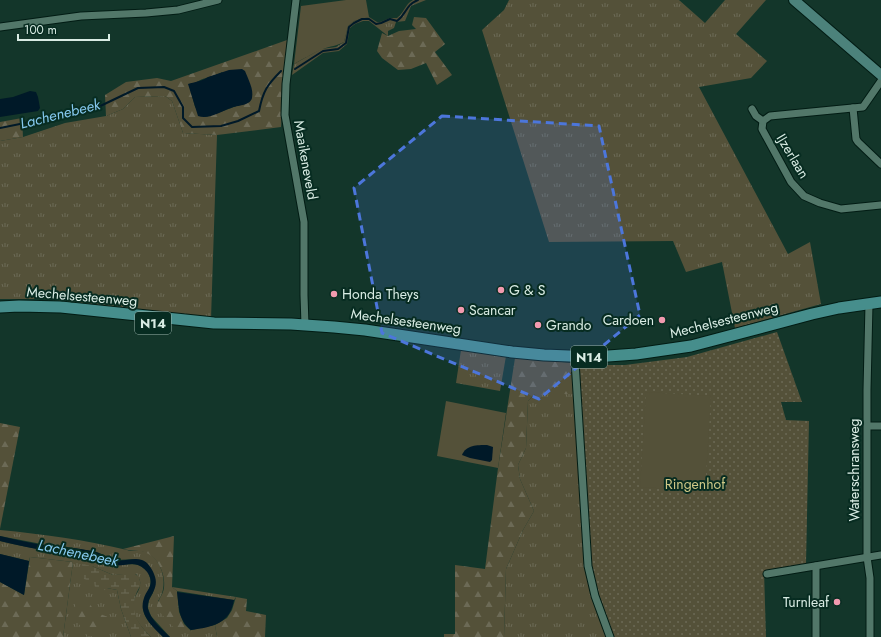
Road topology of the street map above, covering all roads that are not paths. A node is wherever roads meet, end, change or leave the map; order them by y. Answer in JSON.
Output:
{"nodes":[{"id":1,"x":218,"y":0,"type":"edge"},
{"id":2,"x":296,"y":0,"type":"edge"},
{"id":3,"x":794,"y":0,"type":"edge"},
{"id":4,"x":0,"y":27,"type":"edge"},
{"id":5,"x":881,"y":75,"type":"edge"},
{"id":6,"x":881,"y":81,"type":"edge"},
{"id":7,"x":853,"y":108,"type":"junction"},
{"id":8,"x":752,"y":109,"type":"dead end"},
{"id":9,"x":763,"y":121,"type":"junction"},
{"id":10,"x":881,"y":164,"type":"edge"},
{"id":11,"x":881,"y":205,"type":"edge"},
{"id":12,"x":881,"y":302,"type":"edge"},
{"id":13,"x":869,"y":304,"type":"junction"},
{"id":14,"x":0,"y":307,"type":"edge"},
{"id":15,"x":0,"y":314,"type":"edge"},
{"id":16,"x":306,"y":325,"type":"junction"},
{"id":17,"x":573,"y":356,"type":"junction"},
{"id":18,"x":868,"y":426,"type":"junction"},
{"id":19,"x":881,"y":426,"type":"edge"},
{"id":20,"x":881,"y":555,"type":"edge"},
{"id":21,"x":867,"y":557,"type":"junction"},
{"id":22,"x":816,"y":566,"type":"junction"},
{"id":23,"x":767,"y":574,"type":"dead end"},
{"id":24,"x":610,"y":637,"type":"edge"},
{"id":25,"x":816,"y":637,"type":"edge"},
{"id":26,"x":870,"y":637,"type":"edge"}],
"edges":[{"from":1,"to":4,"type":"street"},
{"from":2,"to":16,"type":"street","name":"Maaikeneveld"},
{"from":3,"to":5,"type":"street"},
{"from":6,"to":7,"type":"street","name":"IJzerlaan"},
{"from":7,"to":9,"type":"street","name":"IJzerlaan"},
{"from":7,"to":10,"type":"street"},
{"from":8,"to":9,"type":"street","name":"IJzerlaan"},
{"from":9,"to":11,"type":"street","name":"IJzerlaan"},
{"from":12,"to":13,"type":"main road","name":"Mechelsesteenweg","number":"N14"},
{"from":13,"to":17,"type":"main road","name":"Mechelsesteenweg","number":"N14"},
{"from":13,"to":18,"type":"street","name":"Waterschransweg"},
{"from":14,"to":16,"type":"main road","name":"Mechelsesteenweg","number":"N14"},
{"from":15,"to":16,"type":"main road","name":"Mechelsesteenweg","number":"N14"},
{"from":16,"to":17,"type":"main road","name":"Mechelsesteenweg","number":"N14"},
{"from":17,"to":24,"type":"street"},
{"from":18,"to":19,"type":"street"},
{"from":18,"to":21,"type":"street","name":"Waterschransweg"},
{"from":20,"to":21,"type":"street"},
{"from":21,"to":22,"type":"street"},
{"from":21,"to":26,"type":"street","name":"Waterschransweg"},
{"from":22,"to":23,"type":"street"},
{"from":22,"to":25,"type":"street"}]}
